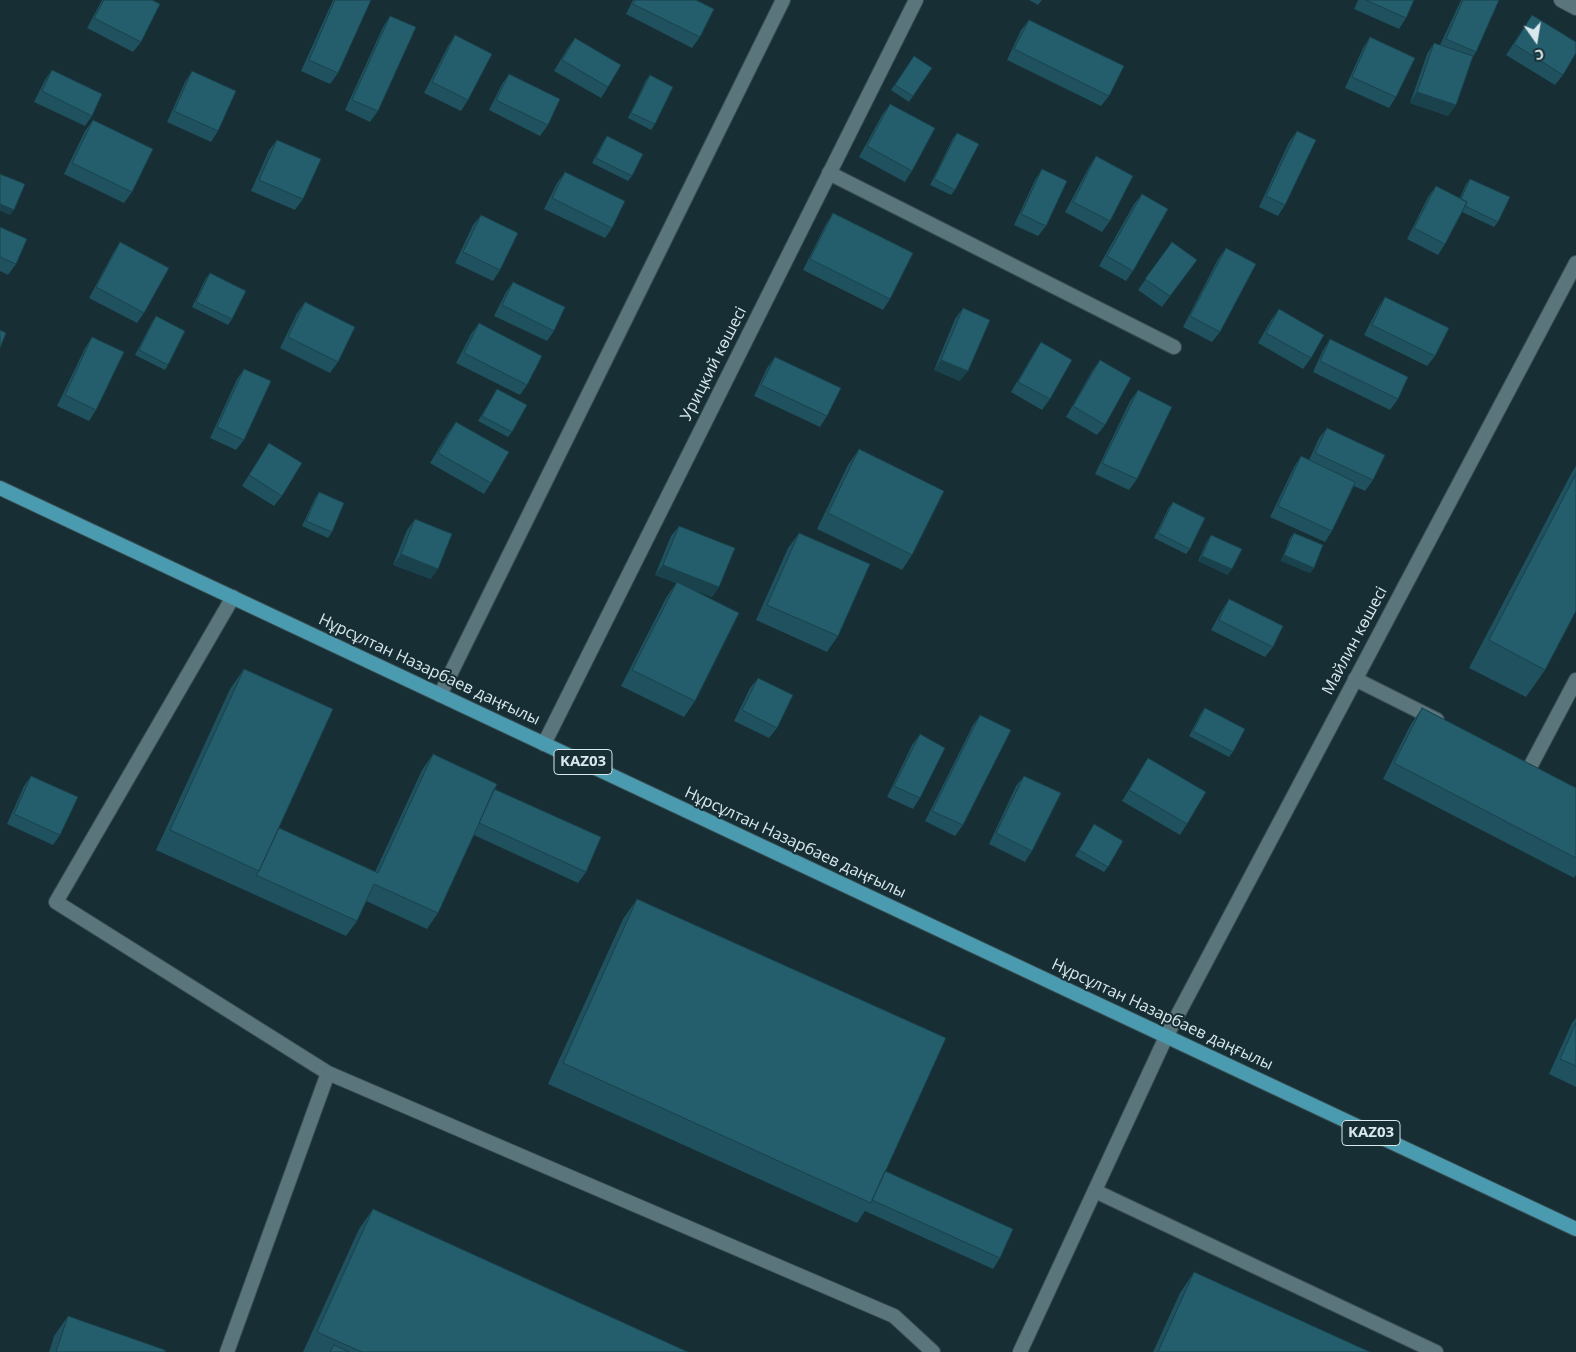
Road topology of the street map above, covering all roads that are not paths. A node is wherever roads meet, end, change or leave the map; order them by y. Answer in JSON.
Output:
{"nodes":[{"id":1,"x":783,"y":0,"type":"edge"},
{"id":2,"x":916,"y":0,"type":"edge"},
{"id":3,"x":1561,"y":0,"type":"edge"},
{"id":4,"x":1576,"y":8,"type":"edge"},
{"id":5,"x":830,"y":173,"type":"junction"},
{"id":6,"x":1576,"y":263,"type":"edge"},
{"id":7,"x":1174,"y":347,"type":"dead end"},
{"id":8,"x":0,"y":488,"type":"edge"},
{"id":9,"x":232,"y":597,"type":"junction"},
{"id":10,"x":1355,"y":679,"type":"junction"},
{"id":11,"x":1576,"y":680,"type":"edge"},
{"id":12,"x":440,"y":695,"type":"junction"},
{"id":13,"x":1452,"y":728,"type":"edge"},
{"id":14,"x":544,"y":744,"type":"junction"},
{"id":15,"x":1546,"y":775,"type":"edge"},
{"id":16,"x":1166,"y":1037,"type":"junction"},
{"id":17,"x":328,"y":1073,"type":"junction"},
{"id":18,"x":1095,"y":1191,"type":"junction"},
{"id":19,"x":1576,"y":1229,"type":"edge"},
{"id":20,"x":227,"y":1352,"type":"edge"},
{"id":21,"x":933,"y":1352,"type":"edge"},
{"id":22,"x":1020,"y":1352,"type":"edge"},
{"id":23,"x":1436,"y":1352,"type":"edge"}],
"edges":[{"from":1,"to":12,"type":"street"},
{"from":2,"to":5,"type":"street","name":"Урицкий көшесі"},
{"from":3,"to":4,"type":"street"},
{"from":5,"to":7,"type":"street"},
{"from":5,"to":14,"type":"street","name":"Урицкий көшесі"},
{"from":6,"to":10,"type":"street","name":"Майлин көшесі"},
{"from":8,"to":9,"type":"main road","name":"Нұрсұлтан Назарбаев даңғылы","number":"KАZ03"},
{"from":9,"to":12,"type":"main road","name":"Нұрсұлтан Назарбаев даңғылы","number":"KАZ03"},
{"from":9,"to":17,"type":"street"},
{"from":10,"to":13,"type":"street"},
{"from":10,"to":16,"type":"street","name":"Майлин көшесі"},
{"from":11,"to":15,"type":"street"},
{"from":12,"to":14,"type":"main road","name":"Нұрсұлтан Назарбаев даңғылы","number":"KАZ03"},
{"from":14,"to":16,"type":"main road","name":"Нұрсұлтан Назарбаев даңғылы","number":"KАZ03"},
{"from":16,"to":18,"type":"street","name":"Майлин көшесі"},
{"from":16,"to":19,"type":"main road","name":"Нұрсұлтан Назарбаев даңғылы","number":"KАZ03"},
{"from":17,"to":20,"type":"street"},
{"from":17,"to":21,"type":"street"},
{"from":18,"to":22,"type":"street","name":"Майлин көшесі"},
{"from":18,"to":23,"type":"street"}]}
